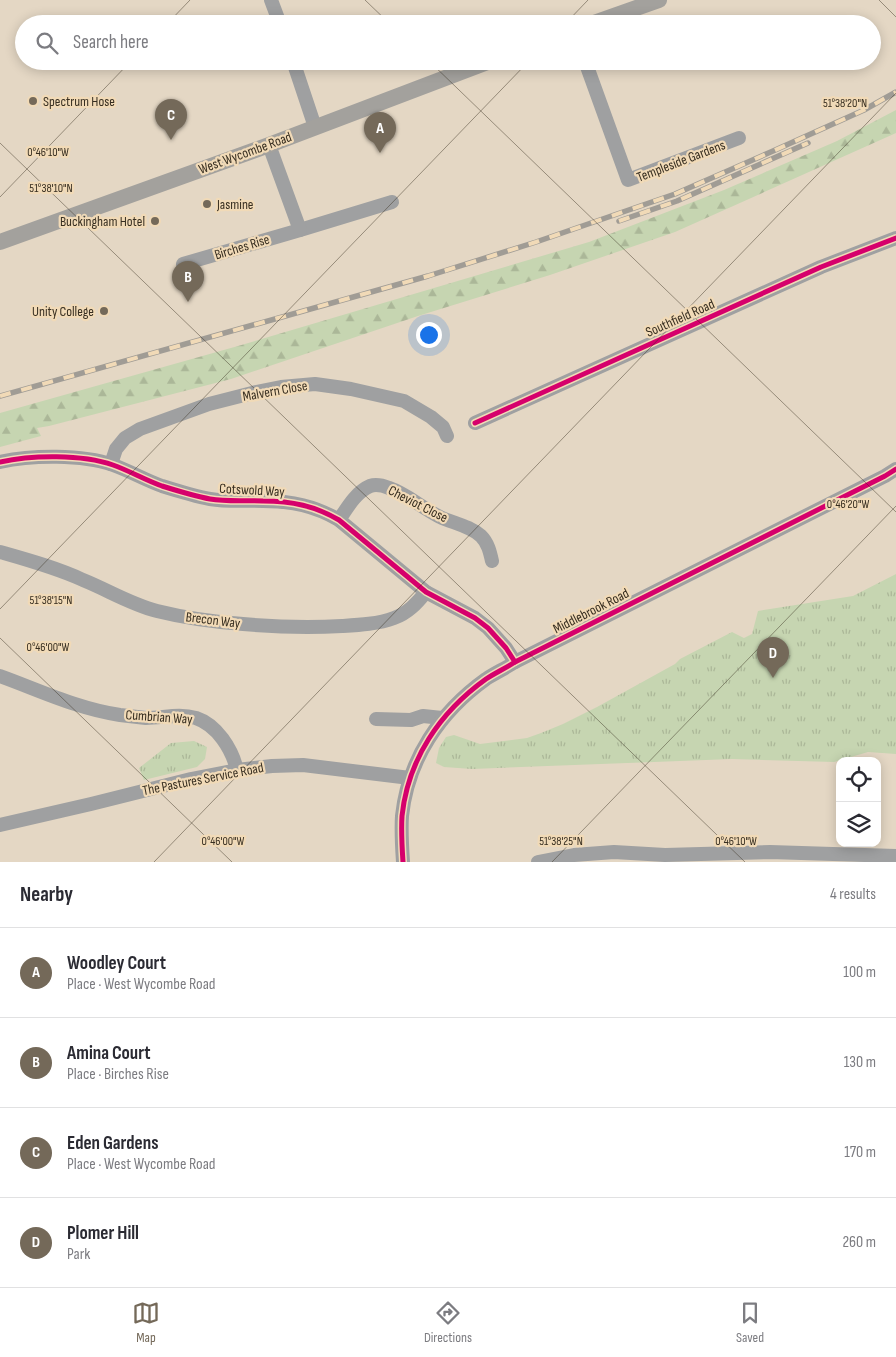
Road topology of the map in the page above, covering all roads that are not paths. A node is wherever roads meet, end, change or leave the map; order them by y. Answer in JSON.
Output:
{"nodes":[{"id":1,"x":272,"y":0,"type":"edge"},
{"id":2,"x":659,"y":0,"type":"edge"},
{"id":3,"x":277,"y":15,"type":"edge"},
{"id":4,"x":616,"y":15,"type":"edge"},
{"id":5,"x":296,"y":70,"type":"edge"},
{"id":6,"x":466,"y":70,"type":"edge"},
{"id":7,"x":588,"y":70,"type":"edge"},
{"id":8,"x":315,"y":127,"type":"junction"},
{"id":9,"x":739,"y":138,"type":"dead end"},
{"id":10,"x":269,"y":145,"type":"junction"},
{"id":11,"x":392,"y":202,"type":"dead end"},
{"id":12,"x":300,"y":230,"type":"junction"},
{"id":13,"x":896,"y":238,"type":"edge"},
{"id":14,"x":0,"y":242,"type":"edge"},
{"id":15,"x":183,"y":264,"type":"dead end"},
{"id":16,"x":475,"y":423,"type":"dead end"},
{"id":17,"x":447,"y":436,"type":"dead end"},
{"id":18,"x":0,"y":462,"type":"edge"},
{"id":19,"x":111,"y":464,"type":"junction"},
{"id":20,"x":896,"y":469,"type":"edge"},
{"id":21,"x":340,"y":520,"type":"junction"},
{"id":22,"x":0,"y":552,"type":"edge"},
{"id":23,"x":492,"y":561,"type":"dead end"},
{"id":24,"x":426,"y":592,"type":"junction"},
{"id":25,"x":516,"y":662,"type":"junction"},
{"id":26,"x":0,"y":676,"type":"edge"},
{"id":27,"x":442,"y":718,"type":"junction"},
{"id":28,"x":376,"y":719,"type":"dead end"},
{"id":29,"x":238,"y":770,"type":"junction"},
{"id":30,"x":410,"y":778,"type":"junction"},
{"id":31,"x":0,"y":825,"type":"edge"},
{"id":32,"x":896,"y":856,"type":"edge"},
{"id":33,"x":800,"y":858,"type":"edge"},
{"id":34,"x":665,"y":859,"type":"edge"},
{"id":35,"x":403,"y":862,"type":"edge"},
{"id":36,"x":538,"y":862,"type":"edge"}],
"edges":[{"from":1,"to":3,"type":"street"},
{"from":2,"to":4,"type":"main road"},
{"from":5,"to":8,"type":"street"},
{"from":6,"to":8,"type":"main road","name":"West Wycombe Road"},
{"from":7,"to":9,"type":"street","name":"Templeside Gardens"},
{"from":8,"to":10,"type":"main road","name":"West Wycombe Road"},
{"from":10,"to":12,"type":"street"},
{"from":10,"to":14,"type":"main road","name":"West Wycombe Road"},
{"from":11,"to":12,"type":"street","name":"Birches Rise"},
{"from":12,"to":15,"type":"street","name":"Birches Rise"},
{"from":13,"to":16,"type":"street","name":"Southfield Road"},
{"from":17,"to":19,"type":"street","name":"Malvern Close"},
{"from":18,"to":19,"type":"street","name":"Cotswold Way"},
{"from":19,"to":21,"type":"street","name":"Cotswold Way"},
{"from":20,"to":25,"type":"street","name":"Middlebrook Road"},
{"from":21,"to":23,"type":"street","name":"Cheviot Close"},
{"from":21,"to":24,"type":"street","name":"Cotswold Way"},
{"from":22,"to":24,"type":"street","name":"Brecon Way"},
{"from":24,"to":25,"type":"street","name":"Cotswold Way"},
{"from":25,"to":27,"type":"street","name":"Middlebrook Road"},
{"from":26,"to":29,"type":"street","name":"Cumbrian Way"},
{"from":27,"to":28,"type":"street"},
{"from":27,"to":30,"type":"street","name":"Middlebrook Road"},
{"from":29,"to":30,"type":"street","name":"The Pastures Service Road"},
{"from":29,"to":31,"type":"street","name":"The Pastures Service Road"},
{"from":30,"to":35,"type":"street","name":"Middlebrook Road"},
{"from":32,"to":33,"type":"street"},
{"from":33,"to":34,"type":"street"},
{"from":34,"to":36,"type":"street"}]}
